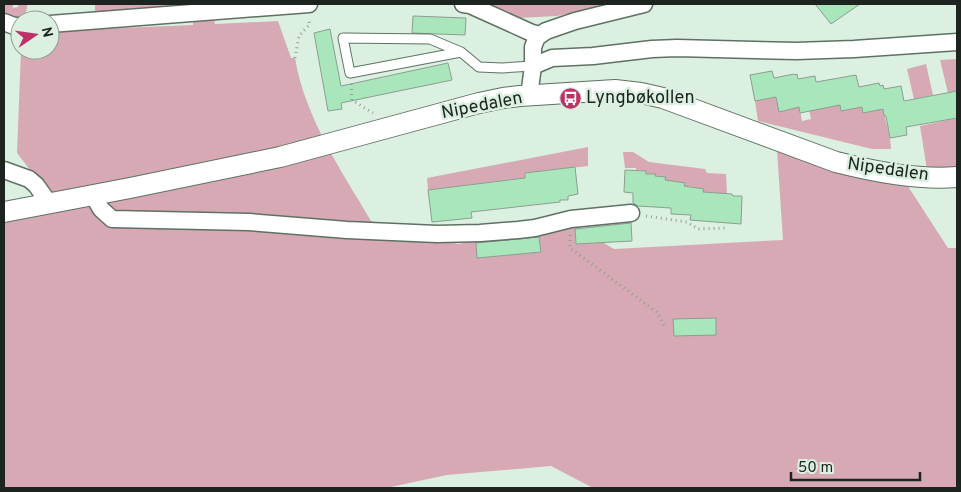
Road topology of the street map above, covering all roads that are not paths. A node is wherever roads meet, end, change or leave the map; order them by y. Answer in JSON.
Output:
{"nodes":[{"id":1,"x":463,"y":4,"type":"edge"},
{"id":2,"x":644,"y":4,"type":"edge"},
{"id":3,"x":308,"y":9,"type":"edge"},
{"id":4,"x":60,"y":23,"type":"edge"},
{"id":5,"x":540,"y":35,"type":"junction"},
{"id":6,"x":957,"y":42,"type":"edge"},
{"id":7,"x":461,"y":52,"type":"junction"},
{"id":8,"x":533,"y":66,"type":"junction"},
{"id":9,"x":529,"y":96,"type":"junction"},
{"id":10,"x":4,"y":170,"type":"edge"},
{"id":11,"x":957,"y":177,"type":"edge"},
{"id":12,"x":93,"y":195,"type":"junction"},
{"id":13,"x":49,"y":203,"type":"junction"},
{"id":14,"x":4,"y":212,"type":"edge"},
{"id":15,"x":631,"y":213,"type":"road end"}],
"edges":[{"from":1,"to":5,"type":"street"},
{"from":2,"to":5,"type":"street"},
{"from":3,"to":4,"type":"street"},
{"from":5,"to":8,"type":"street"},
{"from":6,"to":8,"type":"street","name":"Nipedalen"},
{"from":7,"to":7,"type":"lane","name":"Nipedalen"},
{"from":7,"to":8,"type":"lane","name":"Nipedalen"},
{"from":8,"to":9,"type":"street"},
{"from":9,"to":11,"type":"street","name":"Nipedalen"},
{"from":9,"to":12,"type":"street","name":"Nipedalen"},
{"from":10,"to":13,"type":"street"},
{"from":12,"to":13,"type":"street","name":"Nipedalen"},
{"from":12,"to":15,"type":"street"},
{"from":13,"to":14,"type":"street","name":"Nipedalen"}]}
